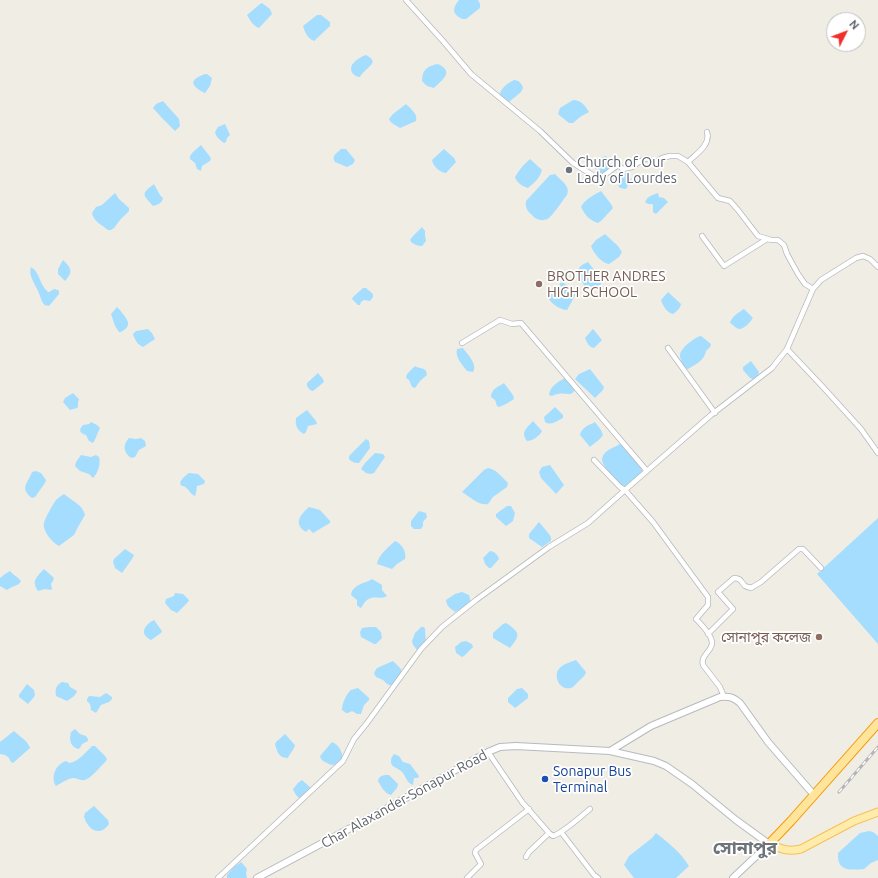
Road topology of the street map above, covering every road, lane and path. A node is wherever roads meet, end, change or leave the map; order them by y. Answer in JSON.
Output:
{"nodes":[{"id":1,"x":406,"y":0,"type":"edge"},
{"id":2,"x":708,"y":132,"type":"dead end"},
{"id":3,"x":688,"y":162,"type":"junction"},
{"id":4,"x":702,"y":236,"type":"dead end"},
{"id":5,"x":767,"y":239,"type":"junction"},
{"id":6,"x":878,"y":267,"type":"edge"},
{"id":7,"x":813,"y":289,"type":"junction"},
{"id":8,"x":462,"y":343,"type":"dead end"},
{"id":9,"x":668,"y":348,"type":"dead end"},
{"id":10,"x":787,"y":349,"type":"junction"},
{"id":11,"x":715,"y":413,"type":"junction"},
{"id":12,"x":878,"y":454,"type":"edge"},
{"id":13,"x":594,"y":460,"type":"dead end"},
{"id":14,"x":647,"y":471,"type":"junction"},
{"id":15,"x":625,"y":490,"type":"junction"},
{"id":16,"x":822,"y":568,"type":"dead end"},
{"id":17,"x":708,"y":634,"type":"junction"},
{"id":18,"x":724,"y":697,"type":"junction"},
{"id":19,"x":878,"y":723,"type":"edge"},
{"id":20,"x":610,"y":751,"type":"junction"},
{"id":21,"x":488,"y":752,"type":"junction"},
{"id":22,"x":814,"y":795,"type":"junction"},
{"id":23,"x":528,"y":809,"type":"junction"},
{"id":24,"x":590,"y":809,"type":"dead end"},
{"id":25,"x":878,"y":812,"type":"edge"},
{"id":26,"x":561,"y":832,"type":"junction"},
{"id":27,"x":549,"y":833,"type":"junction"},
{"id":28,"x":769,"y":844,"type":"junction"},
{"id":29,"x":526,"y":857,"type":"dead end"},
{"id":30,"x":218,"y":878,"type":"edge"},
{"id":31,"x":257,"y":878,"type":"edge"},
{"id":32,"x":467,"y":878,"type":"edge"},
{"id":33,"x":598,"y":878,"type":"edge"},
{"id":34,"x":733,"y":878,"type":"edge"}],
"edges":[{"from":1,"to":3,"type":"street"},
{"from":2,"to":3,"type":"street"},
{"from":3,"to":5,"type":"street"},
{"from":4,"to":5,"type":"street"},
{"from":5,"to":7,"type":"street"},
{"from":6,"to":7,"type":"street"},
{"from":7,"to":10,"type":"street"},
{"from":8,"to":14,"type":"street"},
{"from":9,"to":11,"type":"street"},
{"from":10,"to":11,"type":"street"},
{"from":10,"to":12,"type":"street"},
{"from":11,"to":14,"type":"street"},
{"from":13,"to":15,"type":"street"},
{"from":14,"to":15,"type":"street"},
{"from":15,"to":17,"type":"street"},
{"from":15,"to":30,"type":"street"},
{"from":16,"to":17,"type":"street"},
{"from":17,"to":18,"type":"street"},
{"from":18,"to":20,"type":"main road"},
{"from":18,"to":22,"type":"main road"},
{"from":19,"to":22,"type":"highway"},
{"from":20,"to":21,"type":"main road","name":"Char Alaxander-Sonapur Road"},
{"from":20,"to":28,"type":"main road","name":"Char Alaxander-Sonapur Road"},
{"from":21,"to":23,"type":"street"},
{"from":21,"to":31,"type":"main road","name":"Char Alaxander-Sonapur Road"},
{"from":22,"to":28,"type":"highway"},
{"from":23,"to":27,"type":"street"},
{"from":23,"to":32,"type":"street"},
{"from":24,"to":26,"type":"street"},
{"from":25,"to":28,"type":"main road"},
{"from":26,"to":27,"type":"street"},
{"from":26,"to":33,"type":"street"},
{"from":27,"to":29,"type":"street"},
{"from":28,"to":34,"type":"main road"}]}
